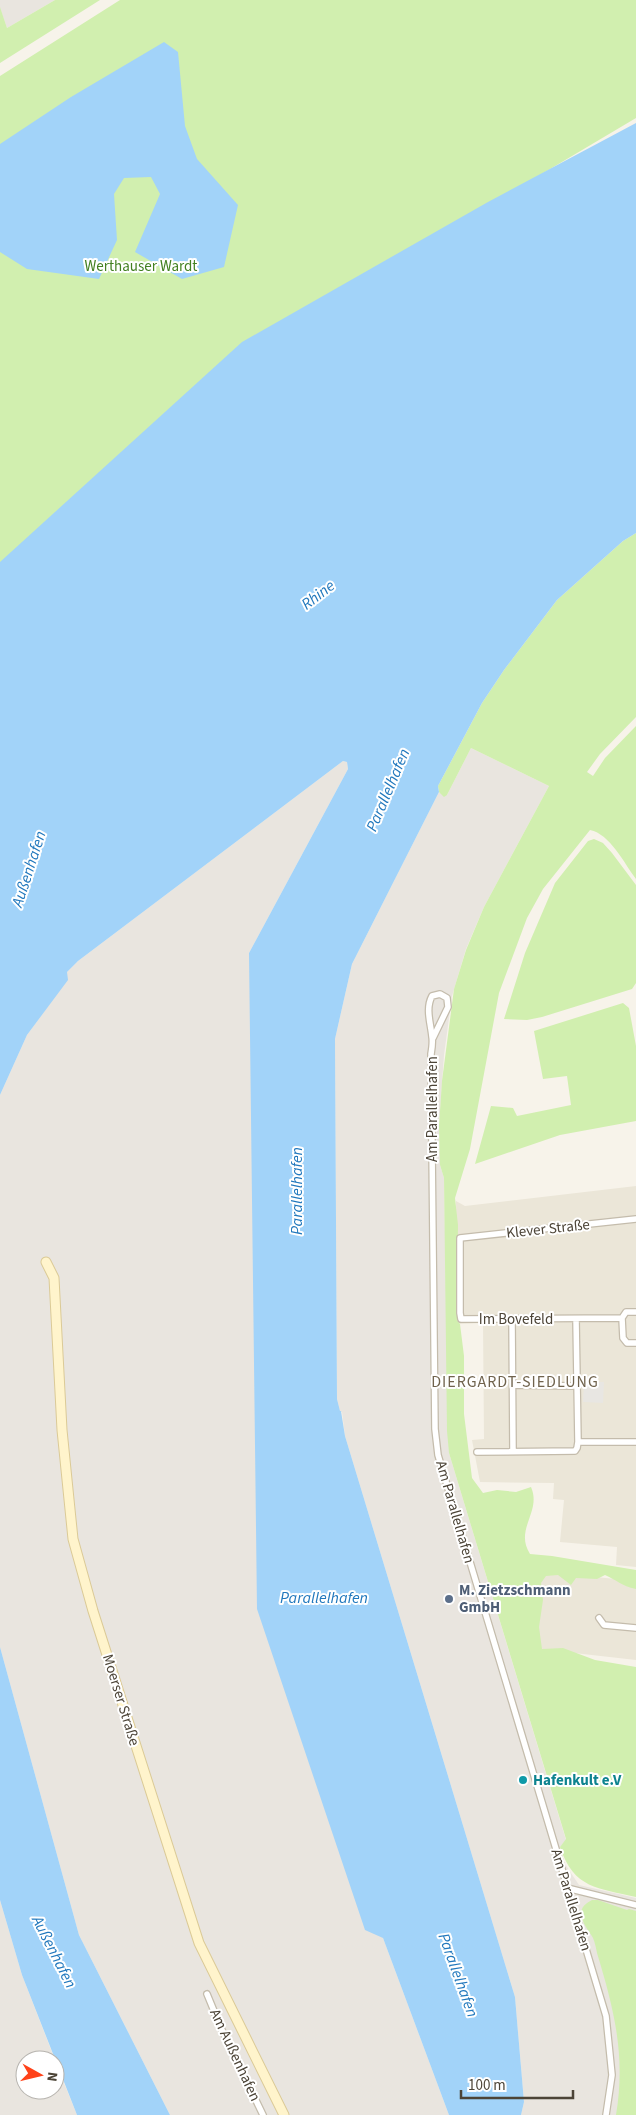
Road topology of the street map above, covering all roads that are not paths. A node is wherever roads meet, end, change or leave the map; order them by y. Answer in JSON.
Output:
{"nodes":[{"id":1,"x":432,"y":1038,"type":"junction"},
{"id":2,"x":636,"y":1219,"type":"edge"},
{"id":3,"x":460,"y":1238,"type":"joint"},
{"id":4,"x":46,"y":1262,"type":"dead end"},
{"id":5,"x":636,"y":1312,"type":"edge"},
{"id":6,"x":622,"y":1318,"type":"junction"},
{"id":7,"x":512,"y":1319,"type":"junction"},
{"id":8,"x":576,"y":1319,"type":"junction"},
{"id":9,"x":636,"y":1343,"type":"edge"},
{"id":10,"x":513,"y":1385,"type":"junction"},
{"id":11,"x":577,"y":1386,"type":"junction"},
{"id":12,"x":578,"y":1442,"type":"junction"},
{"id":13,"x":636,"y":1442,"type":"edge"},
{"id":14,"x":513,"y":1451,"type":"junction"},
{"id":15,"x":477,"y":1452,"type":"dead end"},
{"id":16,"x":600,"y":1618,"type":"dead end"},
{"id":17,"x":636,"y":1628,"type":"edge"},
{"id":18,"x":567,"y":1888,"type":"junction"},
{"id":19,"x":636,"y":1905,"type":"edge"},
{"id":20,"x":207,"y":1994,"type":"dead end"},
{"id":21,"x":263,"y":2115,"type":"edge"},
{"id":22,"x":284,"y":2115,"type":"edge"},
{"id":23,"x":606,"y":2115,"type":"edge"}],
"edges":[{"from":1,"to":1,"type":"street","name":"Am Parallelhafen"},
{"from":1,"to":18,"type":"street","name":"Am Parallelhafen"},
{"from":2,"to":3,"type":"street","name":"Klever Straße"},
{"from":3,"to":7,"type":"street","name":"Im Bovefeld"},
{"from":4,"to":22,"type":"street","name":"Moerser Straße"},
{"from":5,"to":6,"type":"street","name":"Im Bovefeld"},
{"from":6,"to":8,"type":"street","name":"Im Bovefeld"},
{"from":6,"to":9,"type":"street"},
{"from":7,"to":8,"type":"street","name":"Im Bovefeld"},
{"from":7,"to":10,"type":"street"},
{"from":8,"to":11,"type":"street"},
{"from":10,"to":11,"type":"street"},
{"from":10,"to":14,"type":"street"},
{"from":11,"to":12,"type":"street"},
{"from":12,"to":13,"type":"street"},
{"from":12,"to":14,"type":"street"},
{"from":14,"to":15,"type":"street"},
{"from":16,"to":17,"type":"street"},
{"from":18,"to":19,"type":"street"},
{"from":18,"to":23,"type":"street","name":"Am Parallelhafen"},
{"from":20,"to":21,"type":"street","name":"Am Außenhafen"}]}
